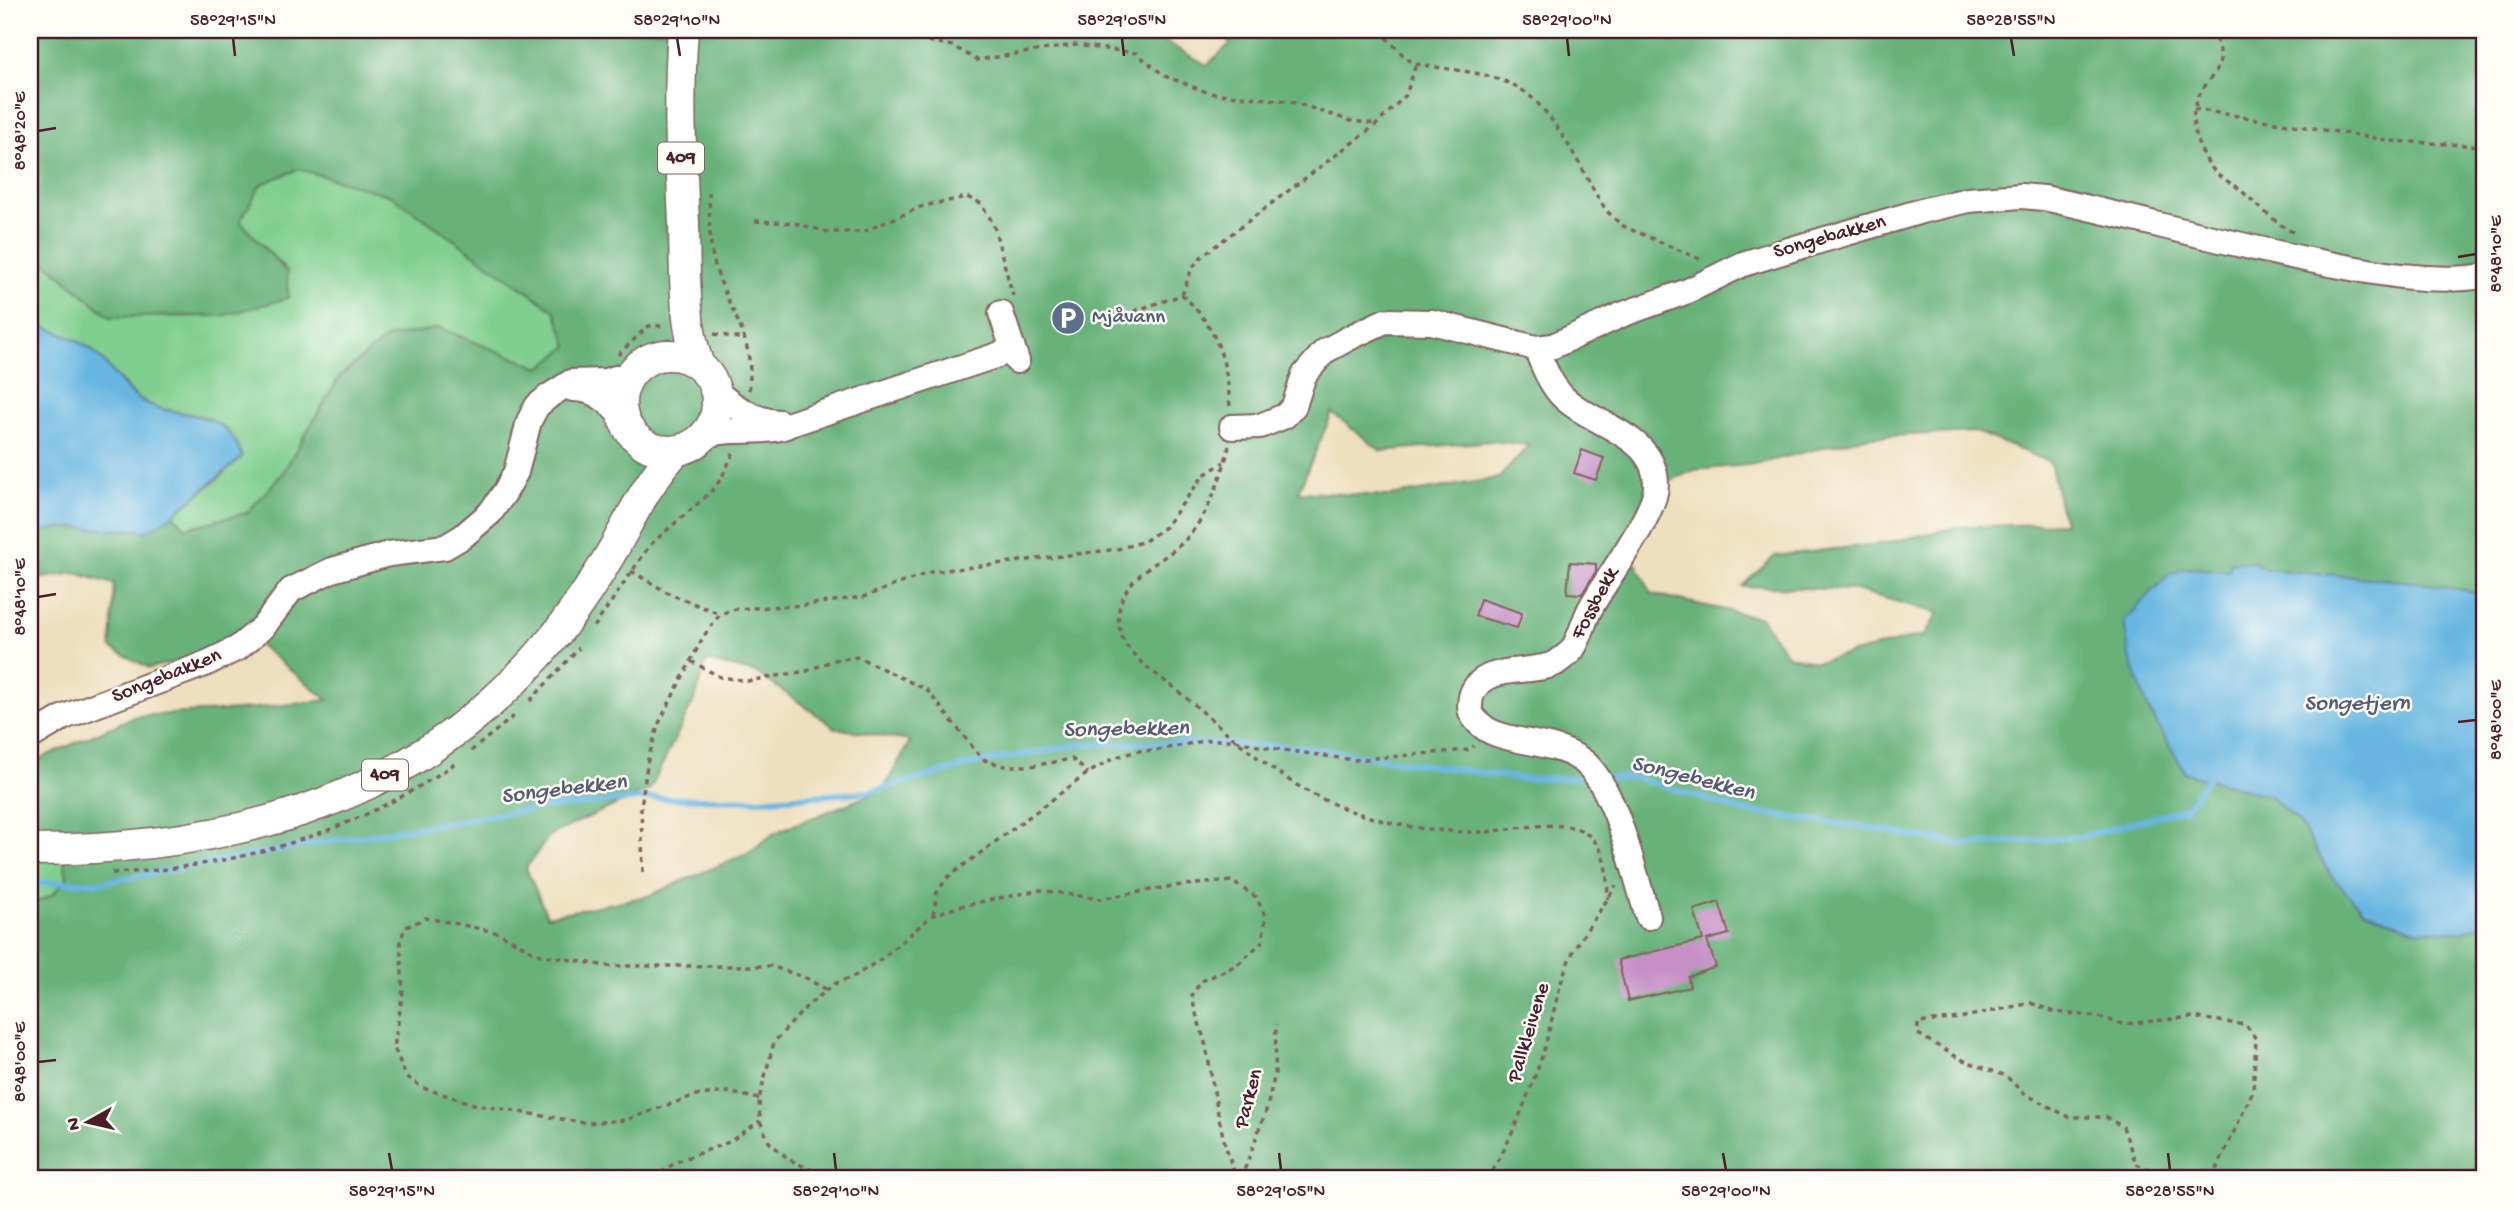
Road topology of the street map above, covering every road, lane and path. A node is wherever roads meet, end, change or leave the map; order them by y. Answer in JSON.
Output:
{"nodes":[{"id":1,"x":683,"y":30,"type":"edge"},
{"id":2,"x":890,"y":30,"type":"edge"},
{"id":3,"x":1379,"y":30,"type":"edge"},
{"id":4,"x":2211,"y":30,"type":"edge"},
{"id":5,"x":1416,"y":64,"type":"junction"},
{"id":6,"x":2194,"y":109,"type":"junction"},
{"id":7,"x":1377,"y":124,"type":"junction"},
{"id":8,"x":2484,"y":146,"type":"edge"},
{"id":9,"x":708,"y":182,"type":"dead end"},
{"id":10,"x":755,"y":221,"type":"dead end"},
{"id":11,"x":2300,"y":237,"type":"dead end"},
{"id":12,"x":1723,"y":272,"type":"junction"},
{"id":13,"x":2484,"y":276,"type":"edge"},
{"id":14,"x":684,"y":286,"type":"junction"},
{"id":15,"x":1182,"y":295,"type":"junction"},
{"id":16,"x":1007,"y":305,"type":"joint"},
{"id":17,"x":1134,"y":311,"type":"dead end"},
{"id":18,"x":1536,"y":348,"type":"junction"},
{"id":19,"x":642,"y":366,"type":"junction"},
{"id":20,"x":699,"y":366,"type":"junction"},
{"id":21,"x":716,"y":391,"type":"junction"},
{"id":22,"x":555,"y":392,"type":"junction"},
{"id":23,"x":744,"y":420,"type":"junction"},
{"id":24,"x":1232,"y":427,"type":"junction"},
{"id":25,"x":629,"y":428,"type":"junction"},
{"id":26,"x":706,"y":435,"type":"junction"},
{"id":27,"x":676,"y":451,"type":"junction"},
{"id":28,"x":1226,"y":461,"type":"junction"},
{"id":29,"x":632,"y":512,"type":"junction"},
{"id":30,"x":631,"y":571,"type":"junction"},
{"id":31,"x":720,"y":614,"type":"junction"},
{"id":32,"x":592,"y":631,"type":"dead end"},
{"id":33,"x":585,"y":640,"type":"dead end"},
{"id":34,"x":691,"y":661,"type":"junction"},
{"id":35,"x":529,"y":702,"type":"dead end"},
{"id":36,"x":521,"y":710,"type":"dead end"},
{"id":37,"x":1493,"y":733,"type":"junction"},
{"id":38,"x":30,"y":737,"type":"edge"},
{"id":39,"x":1236,"y":740,"type":"junction"},
{"id":40,"x":465,"y":756,"type":"dead end"},
{"id":41,"x":456,"y":763,"type":"dead end"},
{"id":42,"x":1088,"y":773,"type":"junction"},
{"id":43,"x":30,"y":850,"type":"edge"},
{"id":44,"x":643,"y":872,"type":"dead end"},
{"id":45,"x":106,"y":873,"type":"dead end"},
{"id":46,"x":933,"y":915,"type":"junction"},
{"id":47,"x":1648,"y":917,"type":"dead end"},
{"id":48,"x":827,"y":990,"type":"junction"},
{"id":49,"x":1276,"y":1024,"type":"dead end"},
{"id":50,"x":759,"y":1098,"type":"junction"},
{"id":51,"x":760,"y":1121,"type":"junction"},
{"id":52,"x":2484,"y":1166,"type":"edge"},
{"id":53,"x":653,"y":1179,"type":"edge"},
{"id":54,"x":831,"y":1179,"type":"edge"},
{"id":55,"x":1239,"y":1179,"type":"edge"},
{"id":56,"x":1488,"y":1179,"type":"edge"},
{"id":57,"x":2212,"y":1179,"type":"edge"},
{"id":58,"x":2443,"y":1179,"type":"edge"}],
"edges":[{"from":1,"to":14,"type":"main road","number":"409"},
{"from":2,"to":7,"type":"path"},
{"from":3,"to":5,"type":"path"},
{"from":4,"to":6,"type":"path"},
{"from":5,"to":7,"type":"path"},
{"from":5,"to":12,"type":"path"},
{"from":6,"to":8,"type":"path"},
{"from":6,"to":11,"type":"path"},
{"from":7,"to":15,"type":"path"},
{"from":9,"to":23,"type":"path"},
{"from":10,"to":16,"type":"path"},
{"from":12,"to":13,"type":"street","name":"Songebakken"},
{"from":12,"to":18,"type":"street","name":"Songebakken"},
{"from":14,"to":19,"type":"main road","number":"409"},
{"from":14,"to":20,"type":"main road","number":"409"},
{"from":15,"to":17,"type":"path"},
{"from":15,"to":24,"type":"path"},
{"from":16,"to":23,"type":"street"},
{"from":18,"to":24,"type":"street","name":"Songebakken"},
{"from":18,"to":37,"type":"street","name":"Fossbekk"},
{"from":19,"to":20,"type":"main road"},
{"from":19,"to":22,"type":"street"},
{"from":19,"to":25,"type":"main road","number":"409"},
{"from":20,"to":21,"type":"main road","number":"409"},
{"from":21,"to":23,"type":"street"},
{"from":21,"to":26,"type":"main road"},
{"from":22,"to":25,"type":"street"},
{"from":22,"to":38,"type":"street","name":"Songebakken"},
{"from":23,"to":26,"type":"street"},
{"from":23,"to":30,"type":"path"},
{"from":24,"to":28,"type":"path"},
{"from":25,"to":27,"type":"main road"},
{"from":25,"to":29,"type":"main road","number":"409"},
{"from":26,"to":27,"type":"main road","number":"409"},
{"from":27,"to":29,"type":"main road","number":"409"},
{"from":28,"to":31,"type":"path"},
{"from":28,"to":39,"type":"path"},
{"from":29,"to":43,"type":"main road","number":"409"},
{"from":30,"to":31,"type":"path"},
{"from":30,"to":32,"type":"path"},
{"from":31,"to":34,"type":"path"},
{"from":33,"to":35,"type":"path"},
{"from":34,"to":42,"type":"path"},
{"from":34,"to":44,"type":"path"},
{"from":36,"to":40,"type":"path"},
{"from":37,"to":39,"type":"path"},
{"from":37,"to":47,"type":"street"},
{"from":39,"to":42,"type":"path"},
{"from":39,"to":56,"type":"path","name":"Pallkleivene"},
{"from":41,"to":45,"type":"path"},
{"from":42,"to":46,"type":"path"},
{"from":46,"to":48,"type":"path"},
{"from":46,"to":55,"type":"path"},
{"from":48,"to":50,"type":"path"},
{"from":48,"to":50,"type":"path"},
{"from":49,"to":55,"type":"path","name":"Parken"},
{"from":50,"to":51,"type":"path"},
{"from":51,"to":53,"type":"path"},
{"from":51,"to":54,"type":"path"},
{"from":52,"to":58,"type":"path"},
{"from":57,"to":57,"type":"path"}]}
